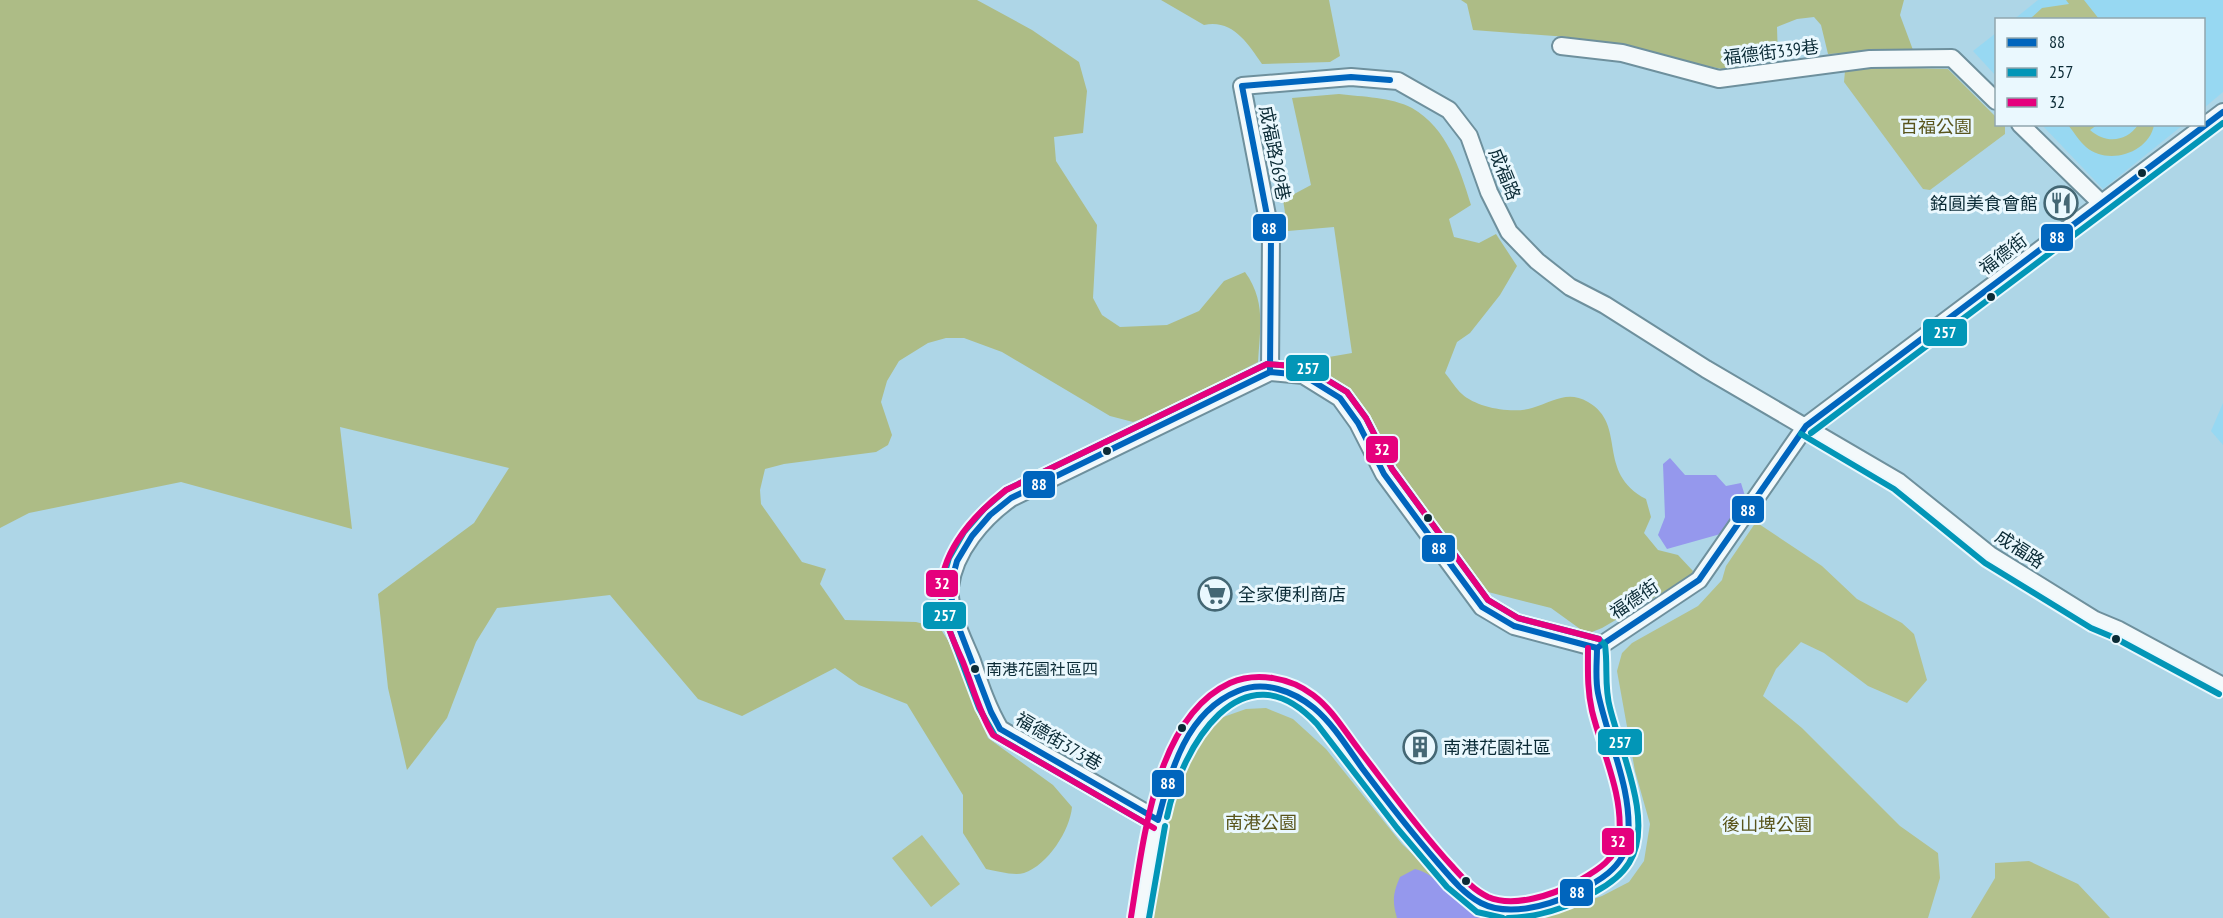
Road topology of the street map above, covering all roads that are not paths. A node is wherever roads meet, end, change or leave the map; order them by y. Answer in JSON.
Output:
{"nodes":[{"id":1,"x":1561,"y":46,"type":"dead end"},
{"id":2,"x":1242,"y":86,"type":"joint"},
{"id":3,"x":1995,"y":100,"type":"edge"},
{"id":4,"x":2223,"y":112,"type":"edge"},
{"id":5,"x":2022,"y":126,"type":"edge"},
{"id":6,"x":2205,"y":126,"type":"edge"},
{"id":7,"x":2205,"y":126,"type":"edge"},
{"id":8,"x":2102,"y":204,"type":"junction"},
{"id":9,"x":1270,"y":372,"type":"junction"},
{"id":10,"x":1806,"y":426,"type":"junction"},
{"id":11,"x":1597,"y":648,"type":"junction"},
{"id":12,"x":2223,"y":687,"type":"edge"},
{"id":13,"x":1158,"y":820,"type":"junction"},
{"id":14,"x":1140,"y":918,"type":"edge"}],
"edges":[{"from":1,"to":3,"type":"street","name":"福德街339巷"},
{"from":2,"to":9,"type":"street","name":"成福路269巷"},
{"from":2,"to":10,"type":"street","name":"成福路"},
{"from":4,"to":6,"type":"street","name":"福德街"},
{"from":5,"to":8,"type":"street"},
{"from":7,"to":8,"type":"street","name":"福德街"},
{"from":8,"to":10,"type":"street","name":"福德街"},
{"from":9,"to":11,"type":"street"},
{"from":9,"to":13,"type":"street","name":"福德街373巷"},
{"from":10,"to":11,"type":"street","name":"福德街"},
{"from":10,"to":12,"type":"street","name":"成福路"},
{"from":11,"to":13,"type":"street"},
{"from":13,"to":14,"type":"street"}]}
